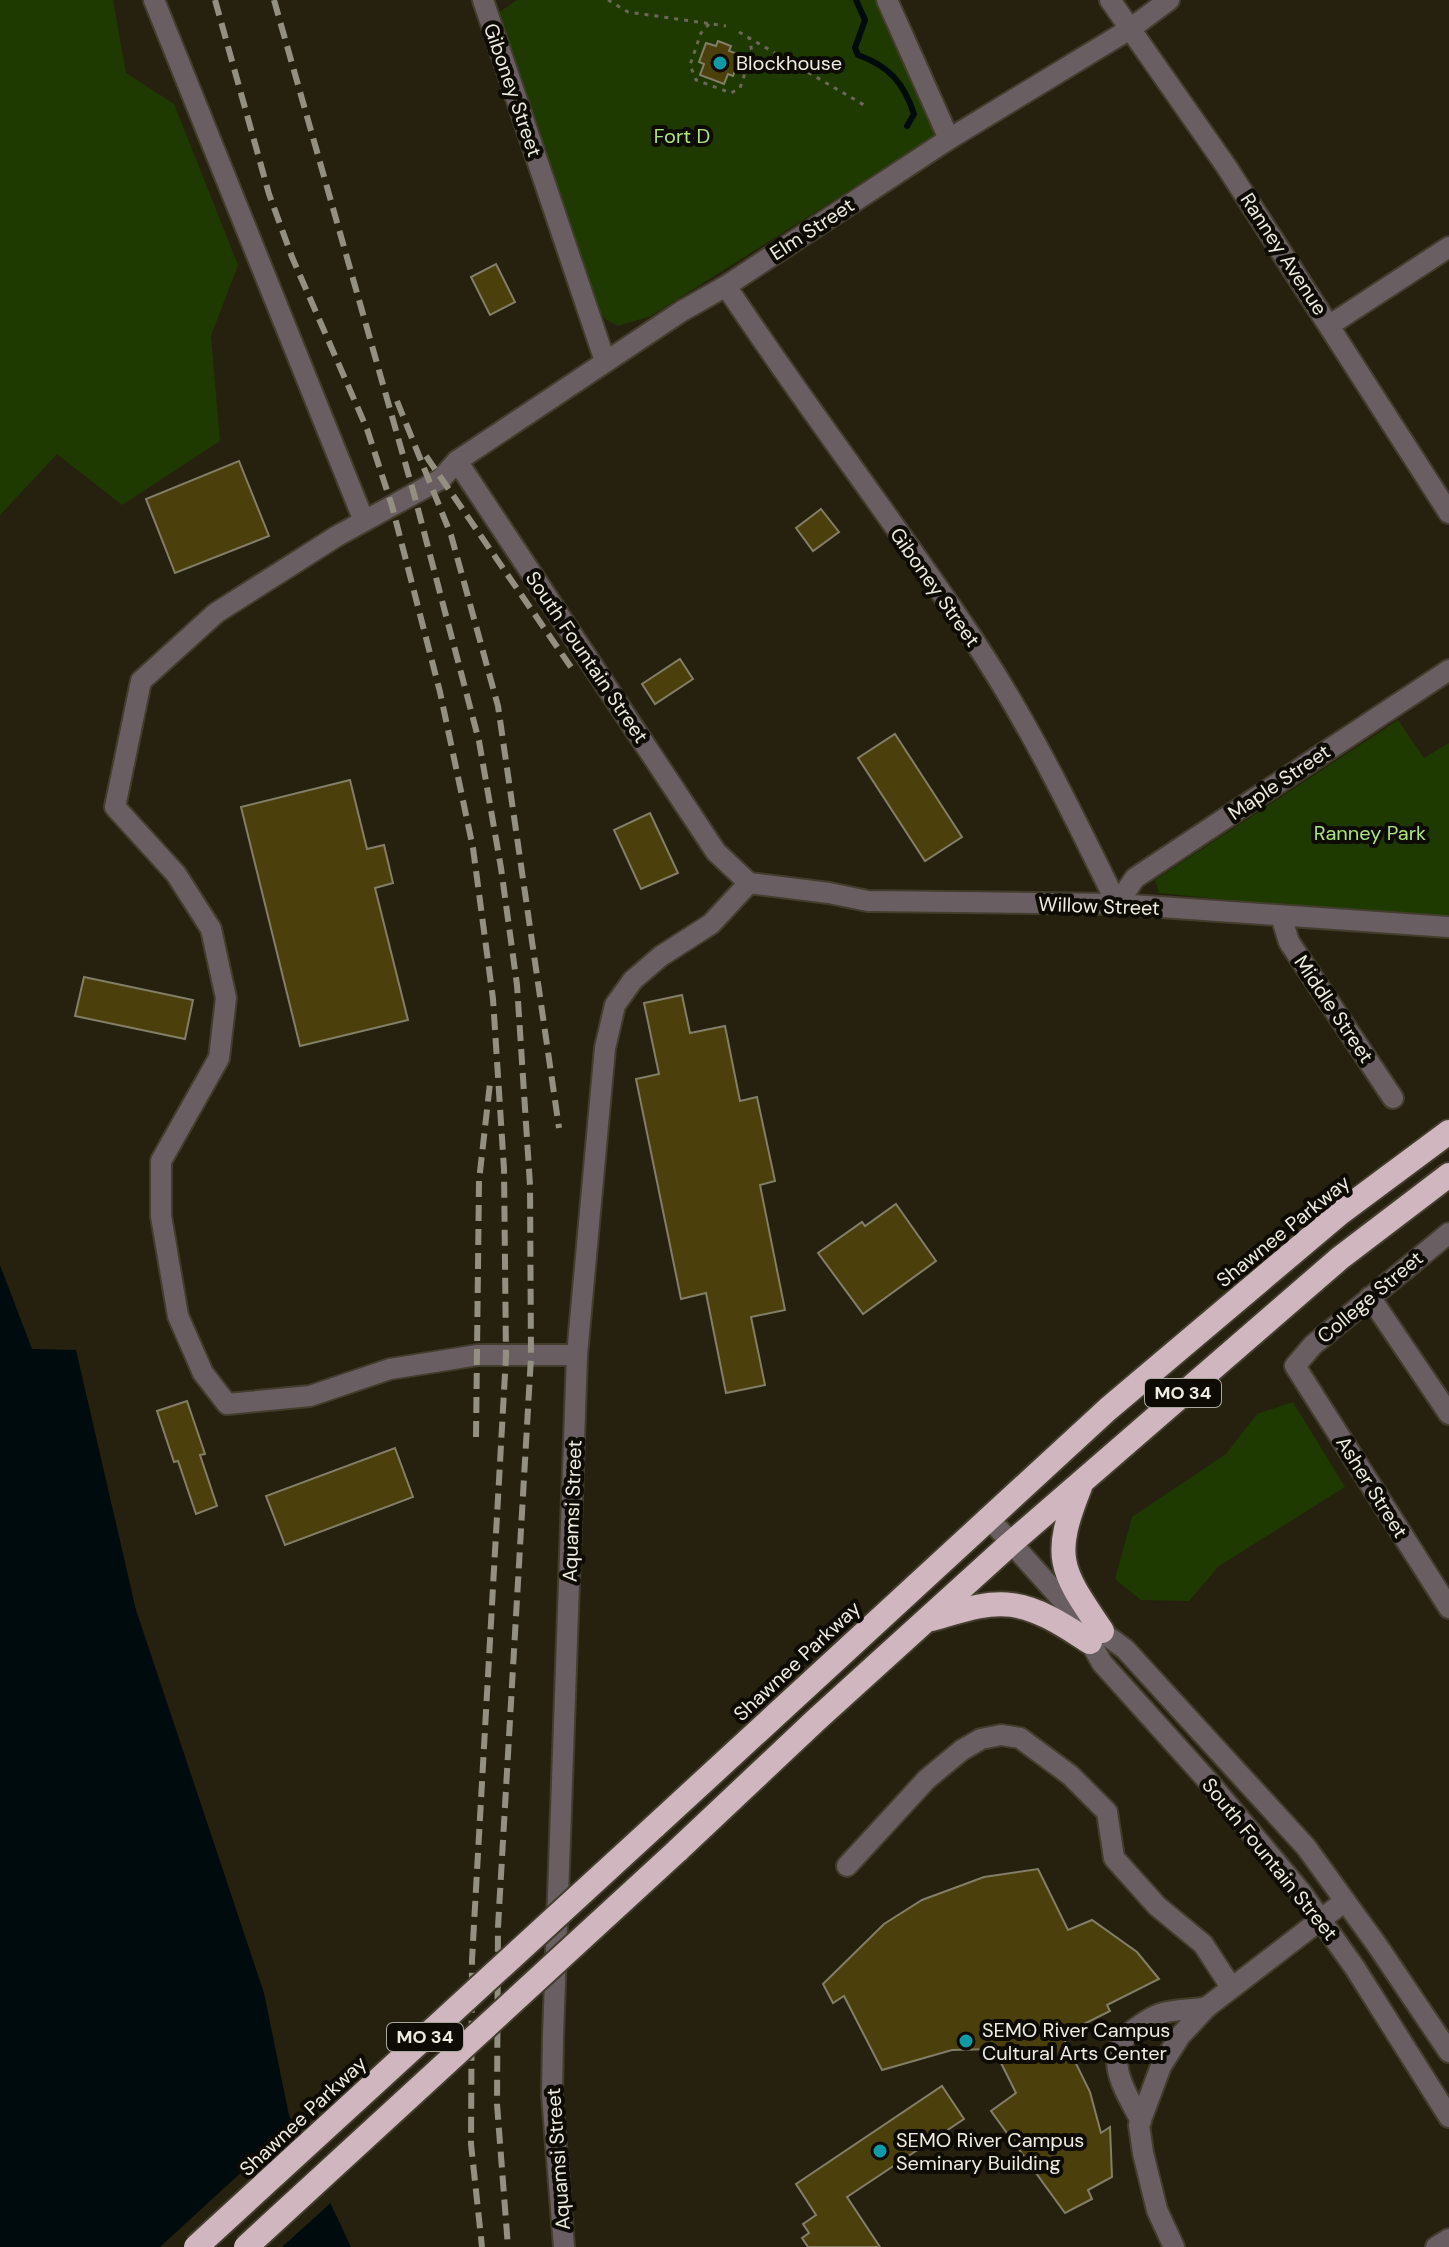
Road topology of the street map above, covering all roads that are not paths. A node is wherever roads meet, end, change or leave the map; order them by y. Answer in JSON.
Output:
{"nodes":[{"id":1,"x":154,"y":0,"type":"edge"},
{"id":2,"x":483,"y":0,"type":"edge"},
{"id":3,"x":887,"y":0,"type":"edge"},
{"id":4,"x":1110,"y":0,"type":"edge"},
{"id":5,"x":1169,"y":0,"type":"edge"},
{"id":6,"x":1130,"y":29,"type":"junction"},
{"id":7,"x":949,"y":139,"type":"junction"},
{"id":8,"x":1449,"y":247,"type":"edge"},
{"id":9,"x":726,"y":286,"type":"junction"},
{"id":10,"x":1330,"y":325,"type":"junction"},
{"id":11,"x":605,"y":361,"type":"junction"},
{"id":12,"x":457,"y":461,"type":"junction"},
{"id":13,"x":1449,"y":513,"type":"edge"},
{"id":14,"x":364,"y":521,"type":"junction"},
{"id":15,"x":1449,"y":670,"type":"edge"},
{"id":16,"x":749,"y":883,"type":"junction"},
{"id":17,"x":1117,"y":904,"type":"junction"},
{"id":18,"x":1281,"y":916,"type":"junction"},
{"id":19,"x":1449,"y":927,"type":"edge"},
{"id":20,"x":1393,"y":1098,"type":"dead end"},
{"id":21,"x":1449,"y":1132,"type":"edge"},
{"id":22,"x":1449,"y":1175,"type":"edge"},
{"id":23,"x":1449,"y":1233,"type":"edge"},
{"id":24,"x":1370,"y":1297,"type":"junction"},
{"id":25,"x":577,"y":1355,"type":"junction"},
{"id":26,"x":1295,"y":1366,"type":"joint"},
{"id":27,"x":1449,"y":1414,"type":"edge"},
{"id":28,"x":1083,"y":1481,"type":"junction"},
{"id":29,"x":988,"y":1517,"type":"junction"},
{"id":30,"x":1010,"y":1544,"type":"junction"},
{"id":31,"x":1449,"y":1608,"type":"edge"},
{"id":32,"x":926,"y":1621,"type":"junction"},
{"id":33,"x":1096,"y":1636,"type":"junction"},
{"id":34,"x":847,"y":1866,"type":"dead end"},
{"id":35,"x":1345,"y":1901,"type":"junction"},
{"id":36,"x":1320,"y":1918,"type":"junction"},
{"id":37,"x":1231,"y":1987,"type":"junction"},
{"id":38,"x":1207,"y":2007,"type":"junction"},
{"id":39,"x":1449,"y":2052,"type":"edge"},
{"id":40,"x":1449,"y":2117,"type":"edge"},
{"id":41,"x":1141,"y":2121,"type":"junction"},
{"id":42,"x":1449,"y":2239,"type":"edge"},
{"id":43,"x":196,"y":2247,"type":"edge"},
{"id":44,"x":246,"y":2247,"type":"edge"},
{"id":45,"x":564,"y":2247,"type":"edge"},
{"id":46,"x":1174,"y":2247,"type":"edge"},
{"id":47,"x":1436,"y":2247,"type":"edge"}],
"edges":[{"from":1,"to":14,"type":"street"},
{"from":2,"to":11,"type":"street","name":"Giboney Street"},
{"from":3,"to":7,"type":"street"},
{"from":4,"to":6,"type":"street","name":"Ranney Avenue"},
{"from":5,"to":6,"type":"street","name":"Elm Street"},
{"from":6,"to":7,"type":"street","name":"Elm Street"},
{"from":6,"to":10,"type":"street","name":"Ranney Avenue"},
{"from":7,"to":9,"type":"street","name":"Elm Street"},
{"from":8,"to":10,"type":"street"},
{"from":9,"to":11,"type":"street","name":"Elm Street"},
{"from":9,"to":17,"type":"street","name":"Giboney Street"},
{"from":10,"to":13,"type":"street","name":"Ranney Avenue"},
{"from":11,"to":12,"type":"street","name":"Elm Street"},
{"from":12,"to":14,"type":"street","name":"Elm Street"},
{"from":12,"to":16,"type":"street","name":"South Fountain Street"},
{"from":14,"to":25,"type":"street","name":"Elm Street"},
{"from":15,"to":17,"type":"street","name":"Maple Street"},
{"from":16,"to":17,"type":"street","name":"Willow Street"},
{"from":16,"to":25,"type":"street","name":"Aquamsi Street"},
{"from":17,"to":18,"type":"street","name":"Willow Street"},
{"from":18,"to":19,"type":"street","name":"Willow Street"},
{"from":18,"to":20,"type":"street","name":"Middle Street"},
{"from":21,"to":29,"type":"highway","name":"Shawnee Parkway","number":"MO 34"},
{"from":22,"to":28,"type":"highway","number":"MO 34"},
{"from":23,"to":24,"type":"street","name":"College Street"},
{"from":24,"to":26,"type":"street","name":"College Street"},
{"from":24,"to":27,"type":"street"},
{"from":25,"to":45,"type":"street","name":"Aquamsi Street"},
{"from":26,"to":31,"type":"street","name":"Asher Street"},
{"from":28,"to":30,"type":"highway","number":"MO 34"},
{"from":28,"to":33,"type":"highway"},
{"from":29,"to":30,"type":"street","name":"South Fountain Street"},
{"from":29,"to":43,"type":"highway","name":"Shawnee Parkway","number":"MO 34","bridge":true},
{"from":30,"to":32,"type":"highway","number":"MO 34"},
{"from":30,"to":33,"type":"street","name":"South Fountain Street"},
{"from":32,"to":33,"type":"highway"},
{"from":32,"to":44,"type":"highway","number":"MO 34","bridge":true},
{"from":33,"to":35,"type":"street","name":"South Fountain Street"},
{"from":33,"to":36,"type":"street","name":"South Fountain Street"},
{"from":34,"to":37,"type":"street"},
{"from":35,"to":36,"type":"street"},
{"from":35,"to":39,"type":"street","name":"South Fountain Street"},
{"from":36,"to":37,"type":"street"},
{"from":36,"to":40,"type":"street","name":"South Fountain Street"},
{"from":37,"to":38,"type":"street"},
{"from":38,"to":41,"type":"street"},
{"from":38,"to":41,"type":"street"},
{"from":41,"to":46,"type":"street"},
{"from":42,"to":47,"type":"street"}]}
